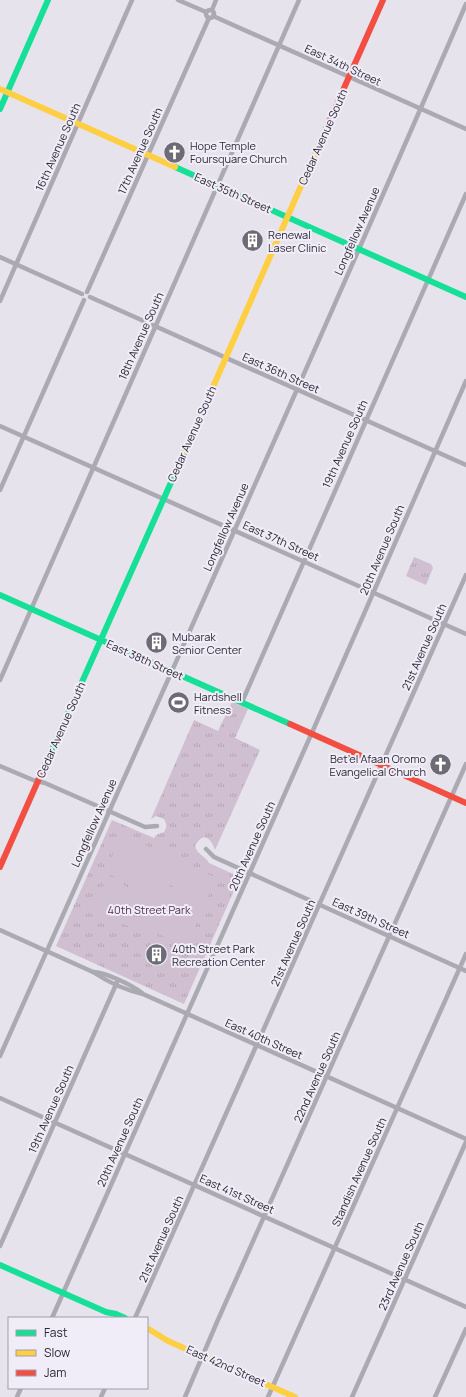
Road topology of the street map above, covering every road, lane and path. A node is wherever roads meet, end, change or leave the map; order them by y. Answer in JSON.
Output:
{"nodes":[{"id":1,"x":48,"y":0,"type":"edge"},
{"id":2,"x":132,"y":0,"type":"edge"},
{"id":3,"x":178,"y":0,"type":"edge"},
{"id":4,"x":216,"y":0,"type":"edge"},
{"id":5,"x":299,"y":0,"type":"edge"},
{"id":6,"x":383,"y":0,"type":"edge"},
{"id":7,"x":466,"y":4,"type":"edge"},
{"id":8,"x":212,"y":10,"type":"junction"},
{"id":9,"x":206,"y":12,"type":"junction"},
{"id":10,"x":211,"y":17,"type":"junction"},
{"id":11,"x":280,"y":45,"type":"junction"},
{"id":12,"x":349,"y":77,"type":"junction"},
{"id":13,"x":0,"y":89,"type":"edge"},
{"id":14,"x":8,"y":92,"type":"junction"},
{"id":15,"x":0,"y":109,"type":"edge"},
{"id":16,"x":421,"y":109,"type":"junction"},
{"id":17,"x":78,"y":123,"type":"junction"},
{"id":18,"x":466,"y":129,"type":"edge"},
{"id":19,"x":148,"y":155,"type":"junction"},
{"id":20,"x":218,"y":186,"type":"junction"},
{"id":21,"x":466,"y":194,"type":"edge"},
{"id":22,"x":287,"y":218,"type":"junction"},
{"id":23,"x":358,"y":249,"type":"junction"},
{"id":24,"x":0,"y":257,"type":"edge"},
{"id":25,"x":16,"y":264,"type":"junction"},
{"id":26,"x":428,"y":280,"type":"junction"},
{"id":27,"x":87,"y":292,"type":"junction"},
{"id":28,"x":82,"y":294,"type":"junction"},
{"id":29,"x":90,"y":297,"type":"junction"},
{"id":30,"x":466,"y":297,"type":"edge"},
{"id":31,"x":84,"y":300,"type":"junction"},
{"id":32,"x":0,"y":301,"type":"edge"},
{"id":33,"x":156,"y":326,"type":"junction"},
{"id":34,"x":226,"y":358,"type":"junction"},
{"id":35,"x":466,"y":381,"type":"edge"},
{"id":36,"x":296,"y":390,"type":"junction"},
{"id":37,"x":366,"y":420,"type":"junction"},
{"id":38,"x":0,"y":426,"type":"edge"},
{"id":39,"x":23,"y":437,"type":"junction"},
{"id":40,"x":435,"y":451,"type":"junction"},
{"id":41,"x":466,"y":465,"type":"edge"},
{"id":42,"x":93,"y":468,"type":"junction"},
{"id":43,"x":0,"y":490,"type":"edge"},
{"id":44,"x":163,"y":499,"type":"junction"},
{"id":45,"x":234,"y":531,"type":"junction"},
{"id":46,"x":304,"y":562,"type":"junction"},
{"id":47,"x":466,"y":575,"type":"edge"},
{"id":48,"x":374,"y":593,"type":"junction"},
{"id":49,"x":0,"y":594,"type":"edge"},
{"id":50,"x":31,"y":609,"type":"junction"},
{"id":51,"x":444,"y":624,"type":"junction"},
{"id":52,"x":466,"y":634,"type":"edge"},
{"id":53,"x":101,"y":640,"type":"junction"},
{"id":54,"x":172,"y":672,"type":"junction"},
{"id":55,"x":0,"y":680,"type":"edge"},
{"id":56,"x":242,"y":702,"type":"junction"},
{"id":57,"x":312,"y":734,"type":"junction"},
{"id":58,"x":466,"y":764,"type":"edge"},
{"id":59,"x":382,"y":765,"type":"junction"},
{"id":60,"x":0,"y":766,"type":"edge"},
{"id":61,"x":38,"y":782,"type":"junction"},
{"id":62,"x":452,"y":796,"type":"junction"},
{"id":63,"x":466,"y":802,"type":"edge"},
{"id":64,"x":109,"y":811,"type":"junction"},
{"id":65,"x":157,"y":826,"type":"dead end"},
{"id":66,"x":206,"y":848,"type":"dead end"},
{"id":67,"x":0,"y":867,"type":"edge"},
{"id":68,"x":250,"y":874,"type":"junction"},
{"id":69,"x":319,"y":905,"type":"junction"},
{"id":70,"x":2,"y":931,"type":"edge"},
{"id":71,"x":390,"y":936,"type":"junction"},
{"id":72,"x":47,"y":951,"type":"junction"},
{"id":73,"x":466,"y":954,"type":"edge"},
{"id":74,"x":460,"y":968,"type":"junction"},
{"id":75,"x":466,"y":971,"type":"edge"},
{"id":76,"x":117,"y":982,"type":"junction"},
{"id":77,"x":187,"y":1014,"type":"junction"},
{"id":78,"x":257,"y":1045,"type":"junction"},
{"id":79,"x":0,"y":1056,"type":"edge"},
{"id":80,"x":327,"y":1076,"type":"junction"},
{"id":81,"x":0,"y":1098,"type":"edge"},
{"id":82,"x":398,"y":1108,"type":"junction"},
{"id":83,"x":55,"y":1123,"type":"junction"},
{"id":84,"x":466,"y":1139,"type":"edge"},
{"id":85,"x":466,"y":1142,"type":"edge"},
{"id":86,"x":125,"y":1154,"type":"junction"},
{"id":87,"x":195,"y":1185,"type":"junction"},
{"id":88,"x":264,"y":1216,"type":"junction"},
{"id":89,"x":0,"y":1246,"type":"edge"},
{"id":90,"x":335,"y":1248,"type":"junction"},
{"id":91,"x":0,"y":1265,"type":"edge"},
{"id":92,"x":404,"y":1280,"type":"junction"},
{"id":93,"x":63,"y":1293,"type":"junction"},
{"id":94,"x":466,"y":1307,"type":"edge"},
{"id":95,"x":106,"y":1312,"type":"junction"},
{"id":96,"x":52,"y":1317,"type":"edge"},
{"id":97,"x":110,"y":1317,"type":"edge"},
{"id":98,"x":123,"y":1317,"type":"edge"},
{"id":99,"x":135,"y":1317,"type":"edge"},
{"id":100,"x":148,"y":1329,"type":"edge"},
{"id":101,"x":466,"y":1329,"type":"edge"},
{"id":102,"x":148,"y":1335,"type":"edge"},
{"id":103,"x":157,"y":1335,"type":"junction"},
{"id":104,"x":203,"y":1356,"type":"junction"},
{"id":105,"x":273,"y":1387,"type":"junction"},
{"id":106,"x":185,"y":1397,"type":"edge"},
{"id":107,"x":268,"y":1397,"type":"edge"},
{"id":108,"x":295,"y":1397,"type":"edge"},
{"id":109,"x":352,"y":1397,"type":"edge"},
{"id":110,"x":435,"y":1397,"type":"edge"}],
"edges":[{"from":1,"to":14,"type":"street"},
{"from":2,"to":17,"type":"street","name":"16th Avenue South"},
{"from":3,"to":9,"type":"street"},
{"from":4,"to":8,"type":"street"},
{"from":5,"to":11,"type":"street","name":"18th Avenue South"},
{"from":6,"to":12,"type":"street","name":"Cedar Avenue South"},
{"from":7,"to":16,"type":"street","name":"Longfellow Avenue"},
{"from":8,"to":9,"type":"street"},
{"from":8,"to":10,"type":"street"},
{"from":9,"to":10,"type":"street"},
{"from":10,"to":11,"type":"street","name":"East 34th Street"},
{"from":10,"to":19,"type":"street","name":"17th Avenue South"},
{"from":11,"to":12,"type":"street","name":"East 34th Street"},
{"from":11,"to":20,"type":"street","name":"18th Avenue South"},
{"from":12,"to":16,"type":"street","name":"East 34th Street"},
{"from":12,"to":22,"type":"street","name":"Cedar Avenue South"},
{"from":13,"to":14,"type":"street","name":"East 35th Street"},
{"from":14,"to":15,"type":"street"},
{"from":14,"to":17,"type":"street","name":"East 35th Street"},
{"from":16,"to":18,"type":"street","name":"East 34th Street"},
{"from":16,"to":23,"type":"street","name":"Longfellow Avenue"},
{"from":17,"to":19,"type":"street","name":"East 35th Street"},
{"from":17,"to":25,"type":"street","name":"16th Avenue South"},
{"from":19,"to":20,"type":"street","name":"East 35th Street"},
{"from":19,"to":27,"type":"street","name":"17th Avenue South"},
{"from":20,"to":22,"type":"street","name":"East 35th Street"},
{"from":20,"to":33,"type":"street","name":"18th Avenue South"},
{"from":21,"to":26,"type":"street","name":"19th Avenue South"},
{"from":22,"to":23,"type":"street","name":"East 35th Street"},
{"from":22,"to":34,"type":"street","name":"Cedar Avenue South"},
{"from":23,"to":26,"type":"street","name":"East 35th Street"},
{"from":23,"to":36,"type":"street","name":"Longfellow Avenue"},
{"from":24,"to":25,"type":"street"},
{"from":25,"to":28,"type":"street"},
{"from":25,"to":32,"type":"street","name":"16th Avenue South"},
{"from":26,"to":30,"type":"street","name":"East 35th Street"},
{"from":26,"to":37,"type":"street","name":"19th Avenue South"},
{"from":27,"to":28,"type":"street"},
{"from":27,"to":29,"type":"street"},
{"from":28,"to":31,"type":"street"},
{"from":29,"to":31,"type":"street"},
{"from":29,"to":33,"type":"street","name":"East 36th Street"},
{"from":31,"to":39,"type":"street"},
{"from":33,"to":34,"type":"street","name":"East 36th Street"},
{"from":33,"to":42,"type":"street","name":"18th Avenue South"},
{"from":34,"to":36,"type":"street","name":"East 36th Street"},
{"from":34,"to":44,"type":"street","name":"Cedar Avenue South"},
{"from":35,"to":40,"type":"street","name":"20th Avenue South"},
{"from":36,"to":37,"type":"street","name":"East 36th Street"},
{"from":36,"to":45,"type":"street","name":"Longfellow Avenue"},
{"from":37,"to":40,"type":"street","name":"East 36th Street"},
{"from":37,"to":46,"type":"street","name":"19th Avenue South"},
{"from":38,"to":39,"type":"street","name":"East 37th Street"},
{"from":39,"to":42,"type":"street","name":"East 37th Street"},
{"from":39,"to":43,"type":"street"},
{"from":40,"to":41,"type":"street","name":"East 36th Street"},
{"from":40,"to":48,"type":"street","name":"20th Avenue South"},
{"from":42,"to":44,"type":"street","name":"East 37th Street"},
{"from":42,"to":50,"type":"street","name":"18th Avenue South"},
{"from":44,"to":45,"type":"street","name":"East 37th Street"},
{"from":44,"to":53,"type":"street","name":"Cedar Avenue South"},
{"from":45,"to":46,"type":"street","name":"East 37th Street"},
{"from":45,"to":54,"type":"street","name":"Longfellow Avenue"},
{"from":46,"to":48,"type":"street","name":"East 37th Street"},
{"from":46,"to":56,"type":"street","name":"19th Avenue South"},
{"from":47,"to":51,"type":"street","name":"21st Avenue South"},
{"from":48,"to":51,"type":"street","name":"East 37th Street"},
{"from":48,"to":57,"type":"street","name":"20th Avenue South"},
{"from":49,"to":50,"type":"street","name":"East 38th Street"},
{"from":50,"to":53,"type":"street","name":"East 38th Street"},
{"from":50,"to":55,"type":"street","name":"18th Avenue South"},
{"from":51,"to":52,"type":"street","name":"East 37th Street"},
{"from":51,"to":59,"type":"street","name":"21st Avenue South"},
{"from":53,"to":54,"type":"street","name":"East 38th Street"},
{"from":53,"to":61,"type":"street","name":"Cedar Avenue South"},
{"from":54,"to":56,"type":"street","name":"East 38th Street"},
{"from":54,"to":64,"type":"street","name":"Longfellow Avenue"},
{"from":56,"to":57,"type":"street","name":"East 38th Street"},
{"from":57,"to":59,"type":"street","name":"East 38th Street"},
{"from":57,"to":68,"type":"street","name":"20th Avenue South"},
{"from":58,"to":62,"type":"street","name":"22nd Avenue South"},
{"from":59,"to":62,"type":"street","name":"East 38th Street"},
{"from":59,"to":69,"type":"street","name":"21st Avenue South"},
{"from":60,"to":61,"type":"street"},
{"from":61,"to":64,"type":"street"},
{"from":61,"to":67,"type":"street","name":"Cedar Avenue South"},
{"from":62,"to":63,"type":"street","name":"East 38th Street"},
{"from":62,"to":71,"type":"street","name":"22nd Avenue South"},
{"from":64,"to":65,"type":"street"},
{"from":64,"to":72,"type":"street","name":"Longfellow Avenue"},
{"from":66,"to":68,"type":"street","name":"East 39th Street"},
{"from":68,"to":69,"type":"street","name":"East 39th Street"},
{"from":68,"to":77,"type":"street","name":"20th Avenue South"},
{"from":69,"to":71,"type":"street","name":"East 39th Street"},
{"from":69,"to":78,"type":"street","name":"21st Avenue South"},
{"from":70,"to":72,"type":"street","name":"East 40th Street"},
{"from":71,"to":74,"type":"street","name":"East 39th Street"},
{"from":71,"to":80,"type":"street","name":"22nd Avenue South"},
{"from":72,"to":76,"type":"street","name":"East 40th Street"},
{"from":72,"to":79,"type":"street","name":"Longfellow Avenue"},
{"from":73,"to":74,"type":"street","name":"Standish Avenue South"},
{"from":74,"to":75,"type":"street","name":"East 39th Street"},
{"from":74,"to":82,"type":"street","name":"Standish Avenue South"},
{"from":76,"to":77,"type":"street","name":"East 40th Street"},
{"from":76,"to":83,"type":"street","name":"19th Avenue South"},
{"from":77,"to":78,"type":"street","name":"East 40th Street"},
{"from":77,"to":86,"type":"street","name":"20th Avenue South"},
{"from":78,"to":80,"type":"street","name":"East 40th Street"},
{"from":78,"to":87,"type":"street","name":"21st Avenue South"},
{"from":80,"to":82,"type":"street","name":"East 40th Street"},
{"from":80,"to":88,"type":"street","name":"22nd Avenue South"},
{"from":81,"to":83,"type":"street","name":"East 41st Street"},
{"from":82,"to":84,"type":"street","name":"East 40th Street"},
{"from":82,"to":90,"type":"street","name":"Standish Avenue South"},
{"from":83,"to":86,"type":"street","name":"East 41st Street"},
{"from":83,"to":89,"type":"street","name":"19th Avenue South"},
{"from":85,"to":92,"type":"street","name":"23rd Avenue South"},
{"from":86,"to":87,"type":"street","name":"East 41st Street"},
{"from":86,"to":93,"type":"street","name":"20th Avenue South"},
{"from":87,"to":88,"type":"street","name":"East 41st Street"},
{"from":87,"to":99,"type":"street","name":"21st Avenue South"},
{"from":88,"to":90,"type":"street","name":"East 41st Street"},
{"from":88,"to":104,"type":"street","name":"22nd Avenue South"},
{"from":90,"to":92,"type":"street","name":"East 41st Street"},
{"from":90,"to":105,"type":"street","name":"Standish Avenue South"},
{"from":91,"to":93,"type":"street"},
{"from":92,"to":94,"type":"street","name":"East 41st Street"},
{"from":92,"to":109,"type":"street","name":"23rd Avenue South"},
{"from":93,"to":95,"type":"street"},
{"from":93,"to":96,"type":"street","name":"20th Avenue South"},
{"from":95,"to":97,"type":"street"},
{"from":95,"to":98,"type":"street"},
{"from":100,"to":103,"type":"street","name":"East 42nd Street"},
{"from":101,"to":110,"type":"street"},
{"from":102,"to":103,"type":"street","name":"East 42nd Street"},
{"from":103,"to":104,"type":"street","name":"East 42nd Street"},
{"from":104,"to":105,"type":"street","name":"East 42nd Street"},
{"from":104,"to":106,"type":"street","name":"22nd Avenue South"},
{"from":105,"to":107,"type":"street","name":"Standish Avenue South"},
{"from":105,"to":108,"type":"street","name":"East 42nd Street"}]}
